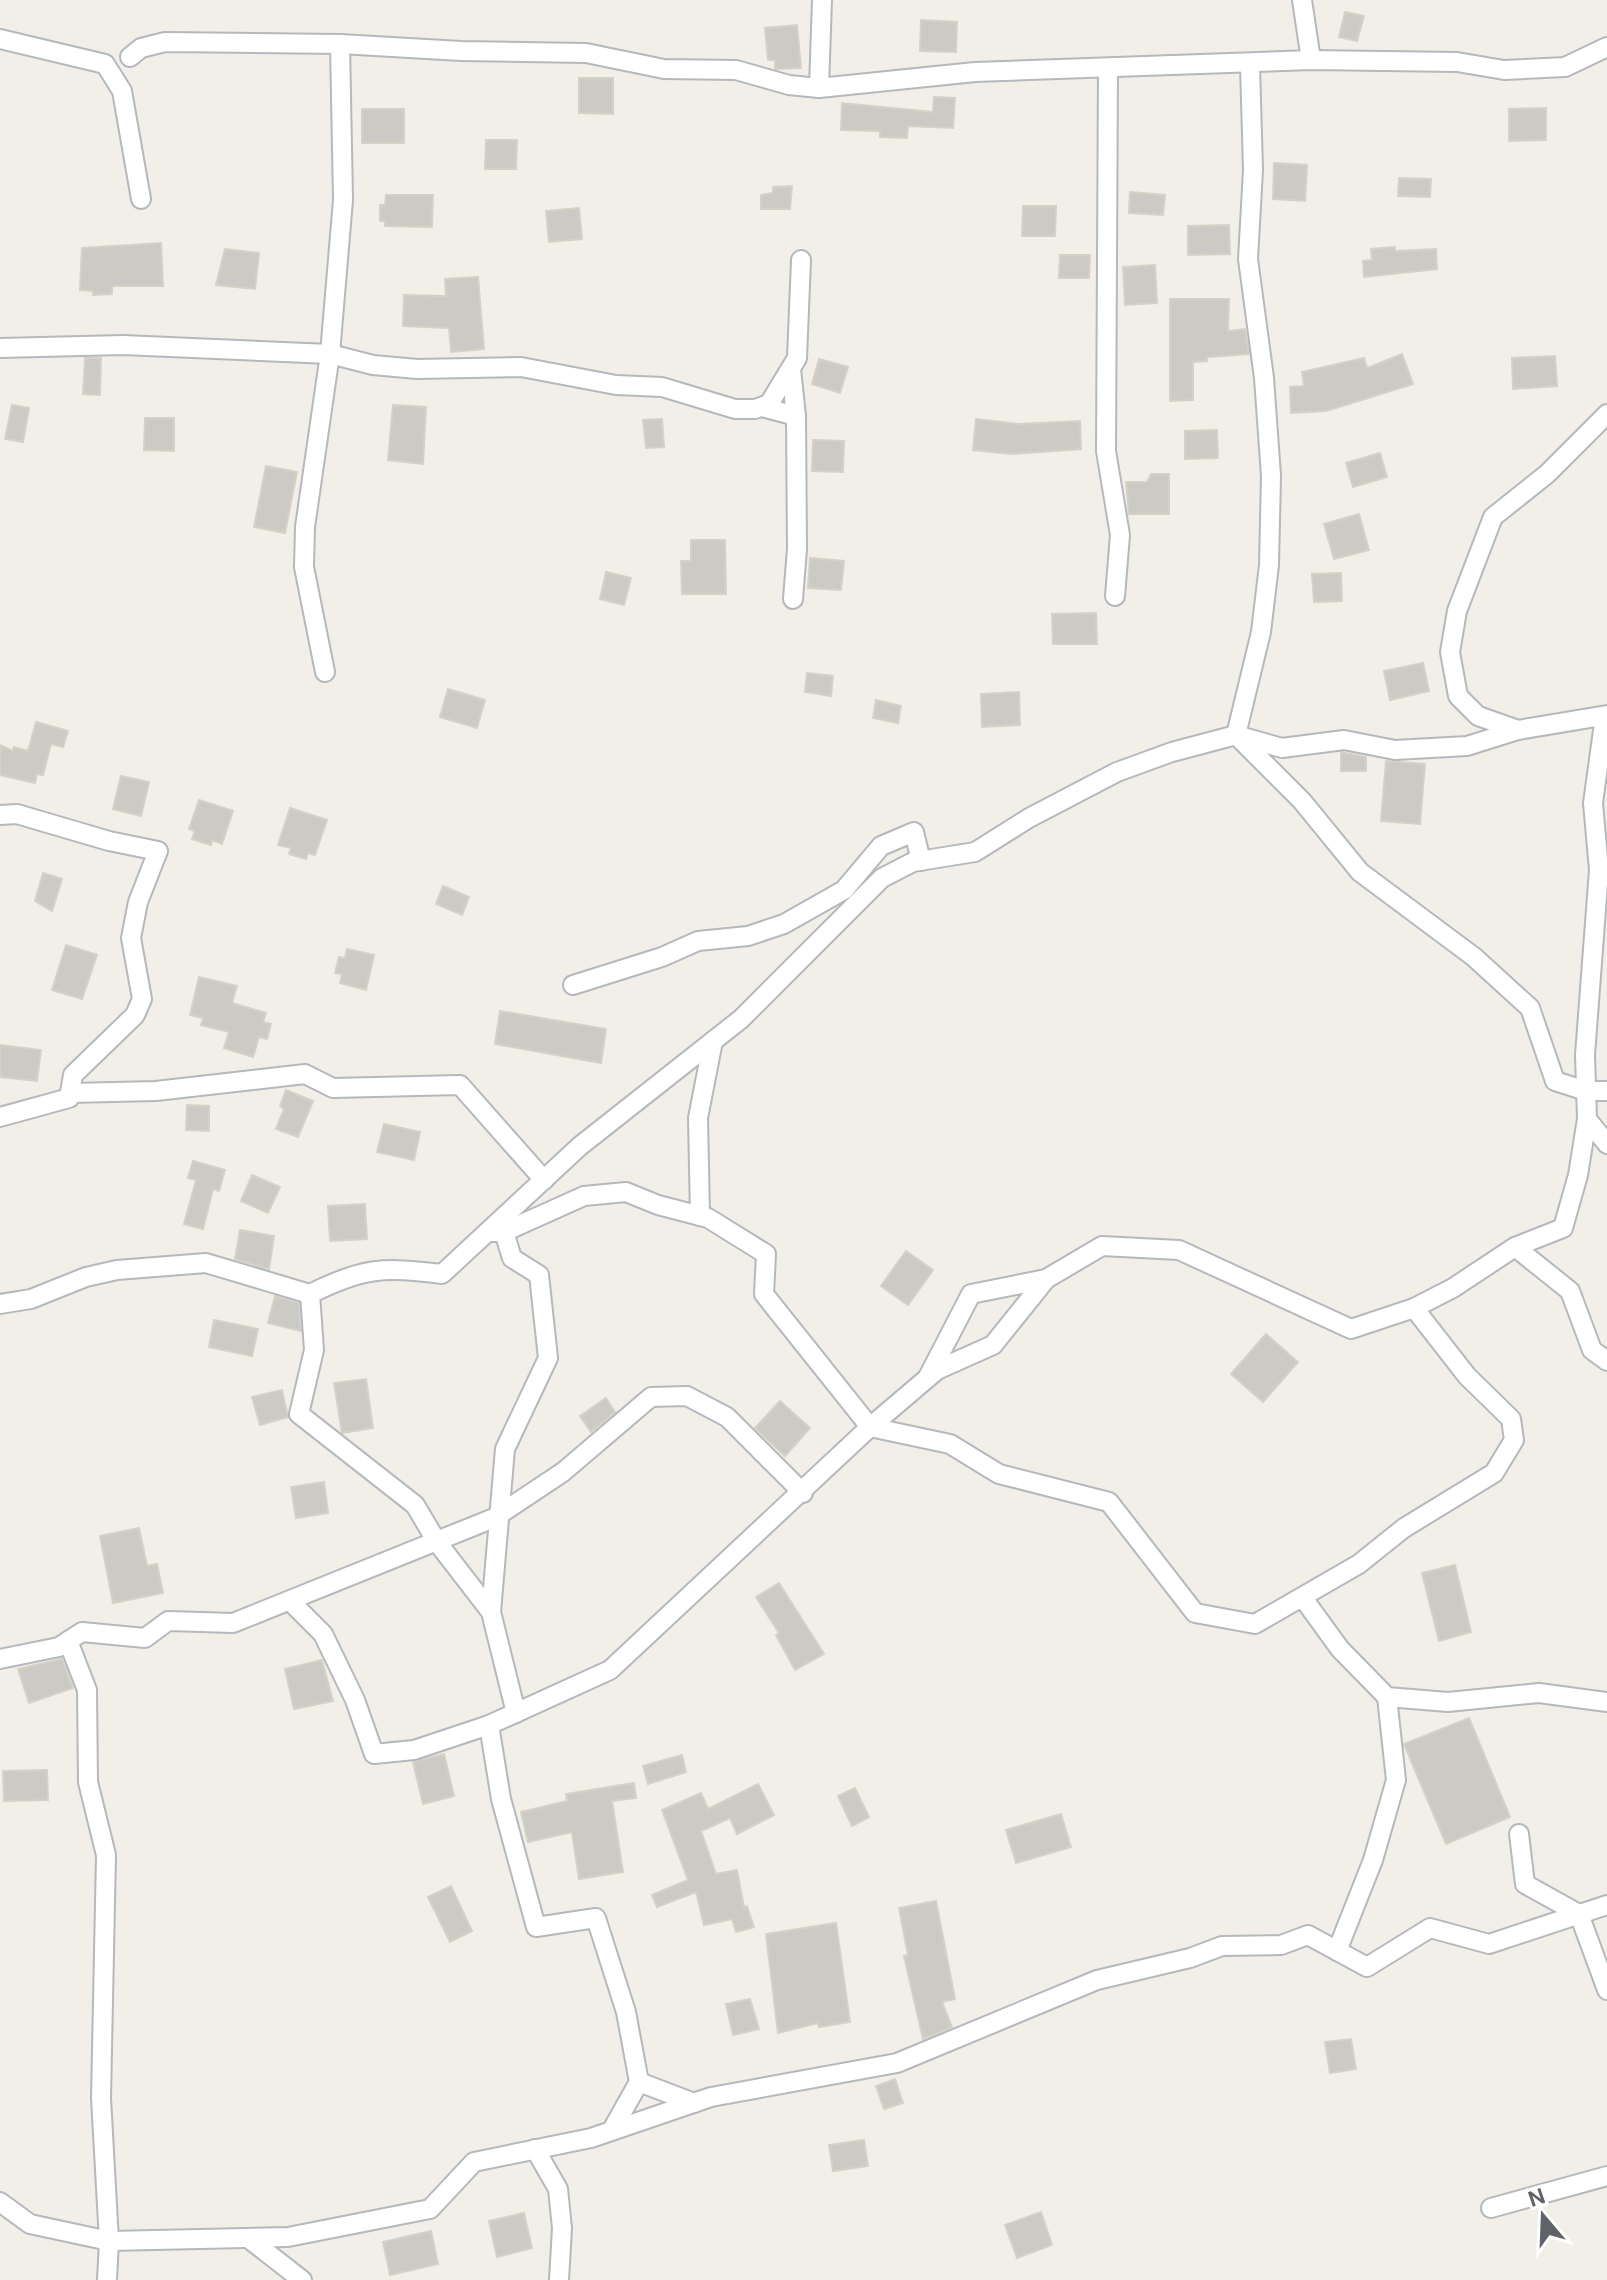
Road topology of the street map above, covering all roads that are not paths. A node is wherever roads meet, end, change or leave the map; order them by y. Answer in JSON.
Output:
{"nodes":[{"id":1,"x":822,"y":0,"type":"edge"},
{"id":2,"x":1302,"y":0,"type":"edge"},
{"id":3,"x":0,"y":39,"type":"edge"},
{"id":4,"x":340,"y":44,"type":"junction"},
{"id":5,"x":1607,"y":47,"type":"edge"},
{"id":6,"x":130,"y":57,"type":"junction"},
{"id":7,"x":1311,"y":60,"type":"junction"},
{"id":8,"x":105,"y":64,"type":"junction"},
{"id":9,"x":1250,"y":65,"type":"junction"},
{"id":10,"x":1108,"y":68,"type":"junction"},
{"id":11,"x":819,"y":88,"type":"junction"},
{"id":12,"x":122,"y":91,"type":"junction"},
{"id":13,"x":141,"y":199,"type":"dead end"},
{"id":14,"x":801,"y":260,"type":"dead end"},
{"id":15,"x":0,"y":348,"type":"edge"},
{"id":16,"x":330,"y":354,"type":"junction"},
{"id":17,"x":791,"y":369,"type":"junction"},
{"id":18,"x":762,"y":407,"type":"junction"},
{"id":19,"x":1607,"y":414,"type":"edge"},
{"id":20,"x":796,"y":416,"type":"junction"},
{"id":21,"x":1115,"y":596,"type":"dead end"},
{"id":22,"x":793,"y":599,"type":"dead end"},
{"id":23,"x":325,"y":672,"type":"dead end"},
{"id":24,"x":1606,"y":716,"type":"edge"},
{"id":25,"x":1518,"y":730,"type":"junction"},
{"id":26,"x":1236,"y":735,"type":"junction"},
{"id":27,"x":0,"y":815,"type":"edge"},
{"id":28,"x":921,"y":861,"type":"junction"},
{"id":29,"x":573,"y":985,"type":"dead end"},
{"id":30,"x":713,"y":1041,"type":"junction"},
{"id":31,"x":1586,"y":1091,"type":"junction"},
{"id":32,"x":1607,"y":1091,"type":"edge"},
{"id":33,"x":70,"y":1093,"type":"junction"},
{"id":34,"x":0,"y":1117,"type":"edge"},
{"id":35,"x":1587,"y":1119,"type":"junction"},
{"id":36,"x":1607,"y":1144,"type":"edge"},
{"id":37,"x":544,"y":1180,"type":"junction"},
{"id":38,"x":700,"y":1216,"type":"junction"},
{"id":39,"x":496,"y":1232,"type":"junction"},
{"id":40,"x":1515,"y":1247,"type":"junction"},
{"id":41,"x":1046,"y":1279,"type":"junction"},
{"id":42,"x":310,"y":1294,"type":"junction"},
{"id":43,"x":0,"y":1304,"type":"edge"},
{"id":44,"x":1414,"y":1308,"type":"junction"},
{"id":45,"x":1607,"y":1361,"type":"edge"},
{"id":46,"x":926,"y":1379,"type":"junction"},
{"id":47,"x":870,"y":1427,"type":"junction"},
{"id":48,"x":803,"y":1493,"type":"junction"},
{"id":49,"x":499,"y":1515,"type":"junction"},
{"id":50,"x":437,"y":1542,"type":"junction"},
{"id":51,"x":1303,"y":1598,"type":"junction"},
{"id":52,"x":291,"y":1602,"type":"junction"},
{"id":53,"x":491,"y":1612,"type":"junction"},
{"id":54,"x":68,"y":1641,"type":"junction"},
{"id":55,"x":0,"y":1659,"type":"edge"},
{"id":56,"x":1387,"y":1697,"type":"junction"},
{"id":57,"x":1607,"y":1702,"type":"edge"},
{"id":58,"x":516,"y":1713,"type":"junction"},
{"id":59,"x":489,"y":1725,"type":"junction"},
{"id":60,"x":1519,"y":1834,"type":"dead end"},
{"id":61,"x":1607,"y":1905,"type":"edge"},
{"id":62,"x":1579,"y":1914,"type":"junction"},
{"id":63,"x":1337,"y":1951,"type":"junction"},
{"id":64,"x":1607,"y":1990,"type":"edge"},
{"id":65,"x":639,"y":2082,"type":"junction"},
{"id":66,"x":694,"y":2103,"type":"junction"},
{"id":67,"x":612,"y":2130,"type":"junction"},
{"id":68,"x":535,"y":2149,"type":"junction"},
{"id":69,"x":1607,"y":2176,"type":"edge"},
{"id":70,"x":0,"y":2202,"type":"edge"},
{"id":71,"x":1491,"y":2208,"type":"dead end"},
{"id":72,"x":248,"y":2238,"type":"junction"},
{"id":73,"x":109,"y":2241,"type":"junction"},
{"id":74,"x":303,"y":2279,"type":"edge"},
{"id":75,"x":107,"y":2280,"type":"edge"},
{"id":76,"x":559,"y":2280,"type":"edge"}],
"edges":[{"from":1,"to":11,"type":"street"},
{"from":2,"to":7,"type":"street"},
{"from":3,"to":8,"type":"street"},
{"from":4,"to":6,"type":"street"},
{"from":4,"to":11,"type":"street"},
{"from":4,"to":16,"type":"street"},
{"from":5,"to":7,"type":"street"},
{"from":6,"to":8,"type":"street"},
{"from":6,"to":12,"type":"street"},
{"from":7,"to":9,"type":"street"},
{"from":8,"to":12,"type":"street"},
{"from":9,"to":10,"type":"street"},
{"from":9,"to":26,"type":"street"},
{"from":10,"to":11,"type":"street"},
{"from":10,"to":21,"type":"street"},
{"from":12,"to":13,"type":"street"},
{"from":14,"to":17,"type":"street"},
{"from":15,"to":16,"type":"street"},
{"from":16,"to":18,"type":"street"},
{"from":16,"to":23,"type":"street"},
{"from":17,"to":18,"type":"street"},
{"from":17,"to":20,"type":"street"},
{"from":18,"to":20,"type":"street"},
{"from":19,"to":25,"type":"street"},
{"from":20,"to":22,"type":"street"},
{"from":24,"to":25,"type":"street"},
{"from":24,"to":31,"type":"street"},
{"from":25,"to":26,"type":"street"},
{"from":26,"to":28,"type":"street"},
{"from":26,"to":31,"type":"street"},
{"from":27,"to":33,"type":"street"},
{"from":28,"to":29,"type":"street"},
{"from":28,"to":30,"type":"street"},
{"from":30,"to":37,"type":"street"},
{"from":30,"to":38,"type":"street"},
{"from":31,"to":32,"type":"street"},
{"from":31,"to":35,"type":"street"},
{"from":33,"to":34,"type":"street"},
{"from":33,"to":37,"type":"street"},
{"from":35,"to":36,"type":"street"},
{"from":35,"to":40,"type":"street"},
{"from":37,"to":39,"type":"street"},
{"from":38,"to":39,"type":"street"},
{"from":38,"to":47,"type":"street"},
{"from":39,"to":42,"type":"street"},
{"from":39,"to":49,"type":"street"},
{"from":40,"to":44,"type":"street"},
{"from":40,"to":45,"type":"street"},
{"from":41,"to":44,"type":"street"},
{"from":41,"to":46,"type":"street"},
{"from":41,"to":46,"type":"street"},
{"from":42,"to":43,"type":"street"},
{"from":42,"to":50,"type":"street"},
{"from":44,"to":51,"type":"street"},
{"from":46,"to":47,"type":"street"},
{"from":47,"to":48,"type":"street"},
{"from":47,"to":51,"type":"street"},
{"from":48,"to":49,"type":"street"},
{"from":48,"to":58,"type":"street"},
{"from":49,"to":50,"type":"street"},
{"from":49,"to":53,"type":"street"},
{"from":50,"to":52,"type":"street"},
{"from":50,"to":53,"type":"street"},
{"from":51,"to":56,"type":"street"},
{"from":52,"to":54,"type":"street"},
{"from":52,"to":59,"type":"street"},
{"from":53,"to":58,"type":"street"},
{"from":54,"to":55,"type":"street"},
{"from":54,"to":73,"type":"street"},
{"from":56,"to":57,"type":"street"},
{"from":56,"to":63,"type":"street"},
{"from":58,"to":59,"type":"street"},
{"from":59,"to":65,"type":"street"},
{"from":60,"to":62,"type":"street"},
{"from":61,"to":62,"type":"street"},
{"from":62,"to":63,"type":"street"},
{"from":62,"to":64,"type":"street"},
{"from":63,"to":66,"type":"street"},
{"from":65,"to":66,"type":"street"},
{"from":65,"to":67,"type":"street"},
{"from":66,"to":67,"type":"street"},
{"from":67,"to":68,"type":"street"},
{"from":68,"to":72,"type":"street"},
{"from":68,"to":76,"type":"street"},
{"from":69,"to":71,"type":"street"},
{"from":70,"to":73,"type":"street"},
{"from":72,"to":73,"type":"street"},
{"from":72,"to":74,"type":"street"},
{"from":73,"to":75,"type":"street"}]}
